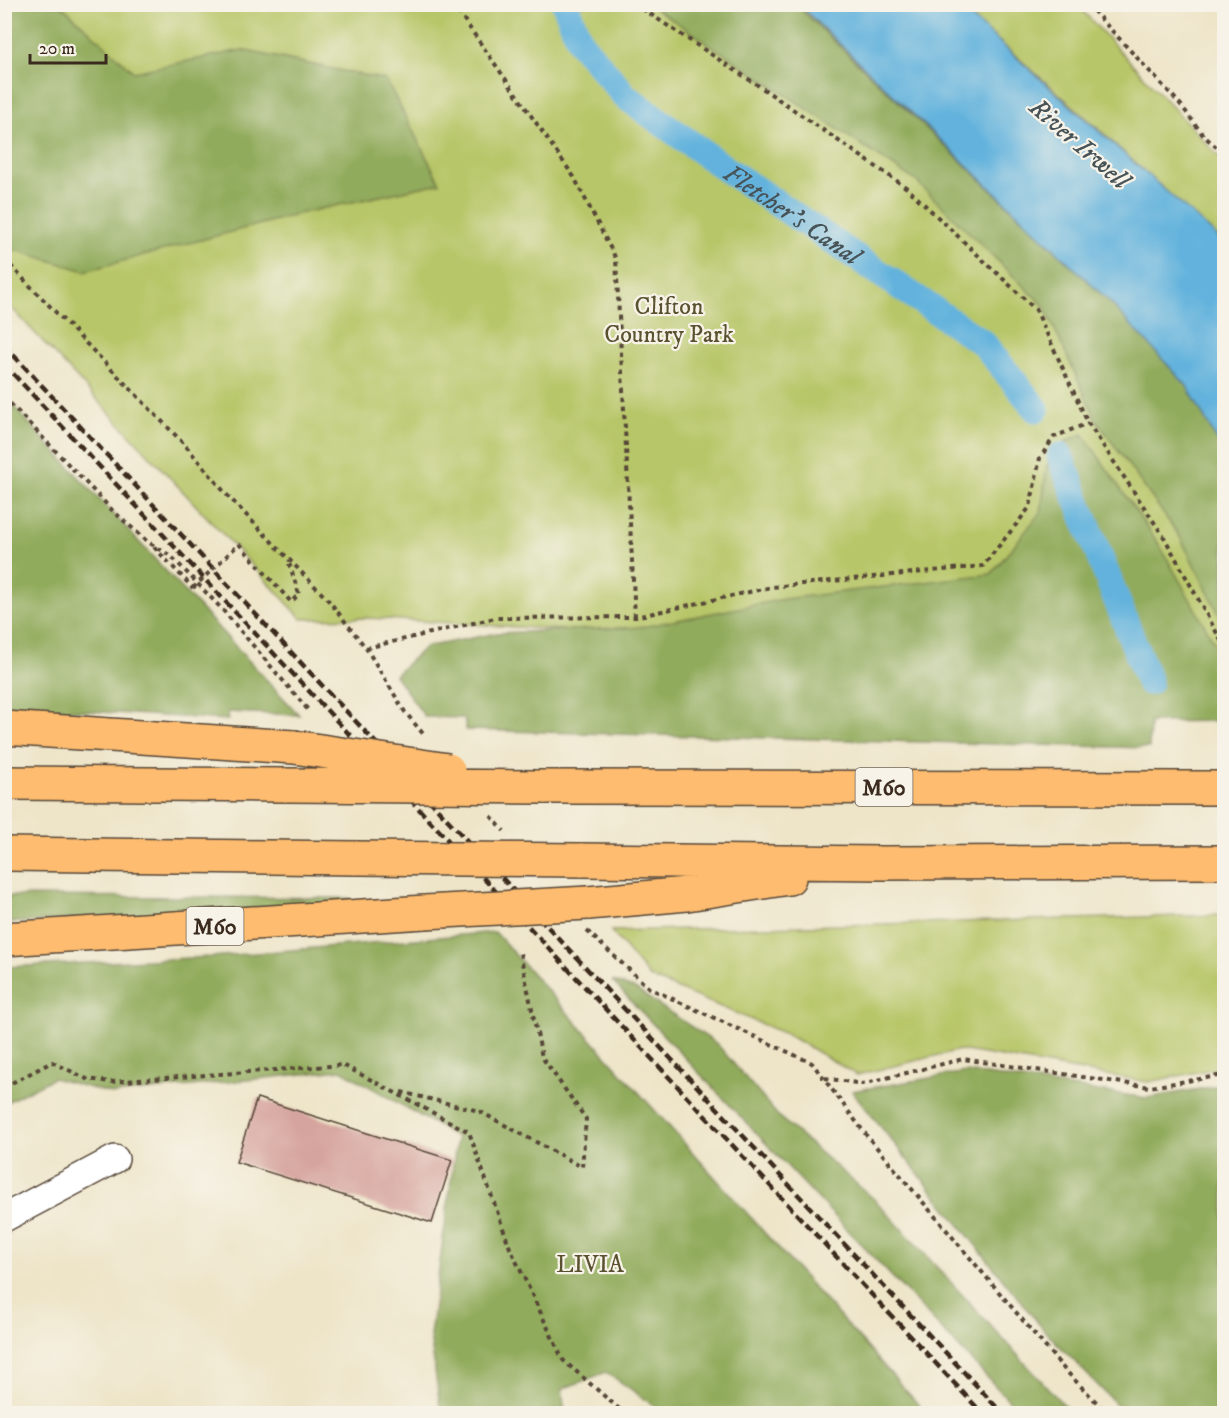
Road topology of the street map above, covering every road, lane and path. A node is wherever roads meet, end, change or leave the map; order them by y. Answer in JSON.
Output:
{"nodes":[{"id":1,"x":453,"y":4,"type":"edge"},
{"id":2,"x":635,"y":4,"type":"edge"},
{"id":3,"x":1086,"y":4,"type":"edge"},
{"id":4,"x":1224,"y":154,"type":"edge"},
{"id":5,"x":4,"y":260,"type":"edge"},
{"id":6,"x":4,"y":397,"type":"edge"},
{"id":7,"x":1088,"y":423,"type":"junction"},
{"id":8,"x":148,"y":542,"type":"junction"},
{"id":9,"x":288,"y":559,"type":"junction"},
{"id":10,"x":635,"y":617,"type":"junction"},
{"id":11,"x":1224,"y":646,"type":"edge"},
{"id":12,"x":366,"y":648,"type":"junction"},
{"id":13,"x":309,"y":711,"type":"dead end"},
{"id":14,"x":4,"y":728,"type":"edge"},
{"id":15,"x":427,"y":739,"type":"dead end"},
{"id":16,"x":4,"y":783,"type":"edge"},
{"id":17,"x":544,"y":787,"type":"junction"},
{"id":18,"x":1224,"y":788,"type":"edge"},
{"id":19,"x":486,"y":810,"type":"dead end"},
{"id":20,"x":508,"y":836,"type":"dead end"},
{"id":21,"x":4,"y":854,"type":"edge"},
{"id":22,"x":1224,"y":862,"type":"edge"},
{"id":23,"x":883,"y":864,"type":"junction"},
{"id":24,"x":585,"y":914,"type":"junction"},
{"id":25,"x":4,"y":939,"type":"edge"},
{"id":26,"x":520,"y":953,"type":"dead end"},
{"id":27,"x":1224,"y":1075,"type":"edge"},
{"id":28,"x":824,"y":1078,"type":"junction"},
{"id":29,"x":4,"y":1087,"type":"edge"},
{"id":30,"x":395,"y":1090,"type":"junction"},
{"id":31,"x":115,"y":1159,"type":"dead end"},
{"id":32,"x":4,"y":1218,"type":"edge"},
{"id":33,"x":625,"y":1413,"type":"edge"},
{"id":34,"x":1108,"y":1413,"type":"edge"}],
"edges":[{"from":1,"to":10,"type":"path"},
{"from":2,"to":7,"type":"path"},
{"from":3,"to":4,"type":"path"},
{"from":5,"to":9,"type":"path"},
{"from":6,"to":8,"type":"path"},
{"from":7,"to":10,"type":"path"},
{"from":7,"to":11,"type":"path"},
{"from":8,"to":9,"type":"path","bridge":true},
{"from":8,"to":13,"type":"path"},
{"from":9,"to":12,"type":"path"},
{"from":10,"to":12,"type":"path"},
{"from":12,"to":15,"type":"path"},
{"from":14,"to":17,"type":"highway","number":"M60","bridge":true},
{"from":16,"to":17,"type":"highway","number":"M60","bridge":true},
{"from":17,"to":18,"type":"highway","number":"M60"},
{"from":19,"to":20,"type":"path"},
{"from":21,"to":23,"type":"highway","number":"M60","bridge":true},
{"from":22,"to":23,"type":"highway","number":"M60"},
{"from":23,"to":24,"type":"highway","number":"M60"},
{"from":24,"to":25,"type":"highway","number":"M60","bridge":true},
{"from":24,"to":28,"type":"path"},
{"from":26,"to":30,"type":"path"},
{"from":27,"to":28,"type":"path"},
{"from":28,"to":34,"type":"path"},
{"from":29,"to":30,"type":"path"},
{"from":30,"to":33,"type":"path"},
{"from":31,"to":32,"type":"lane"}]}
